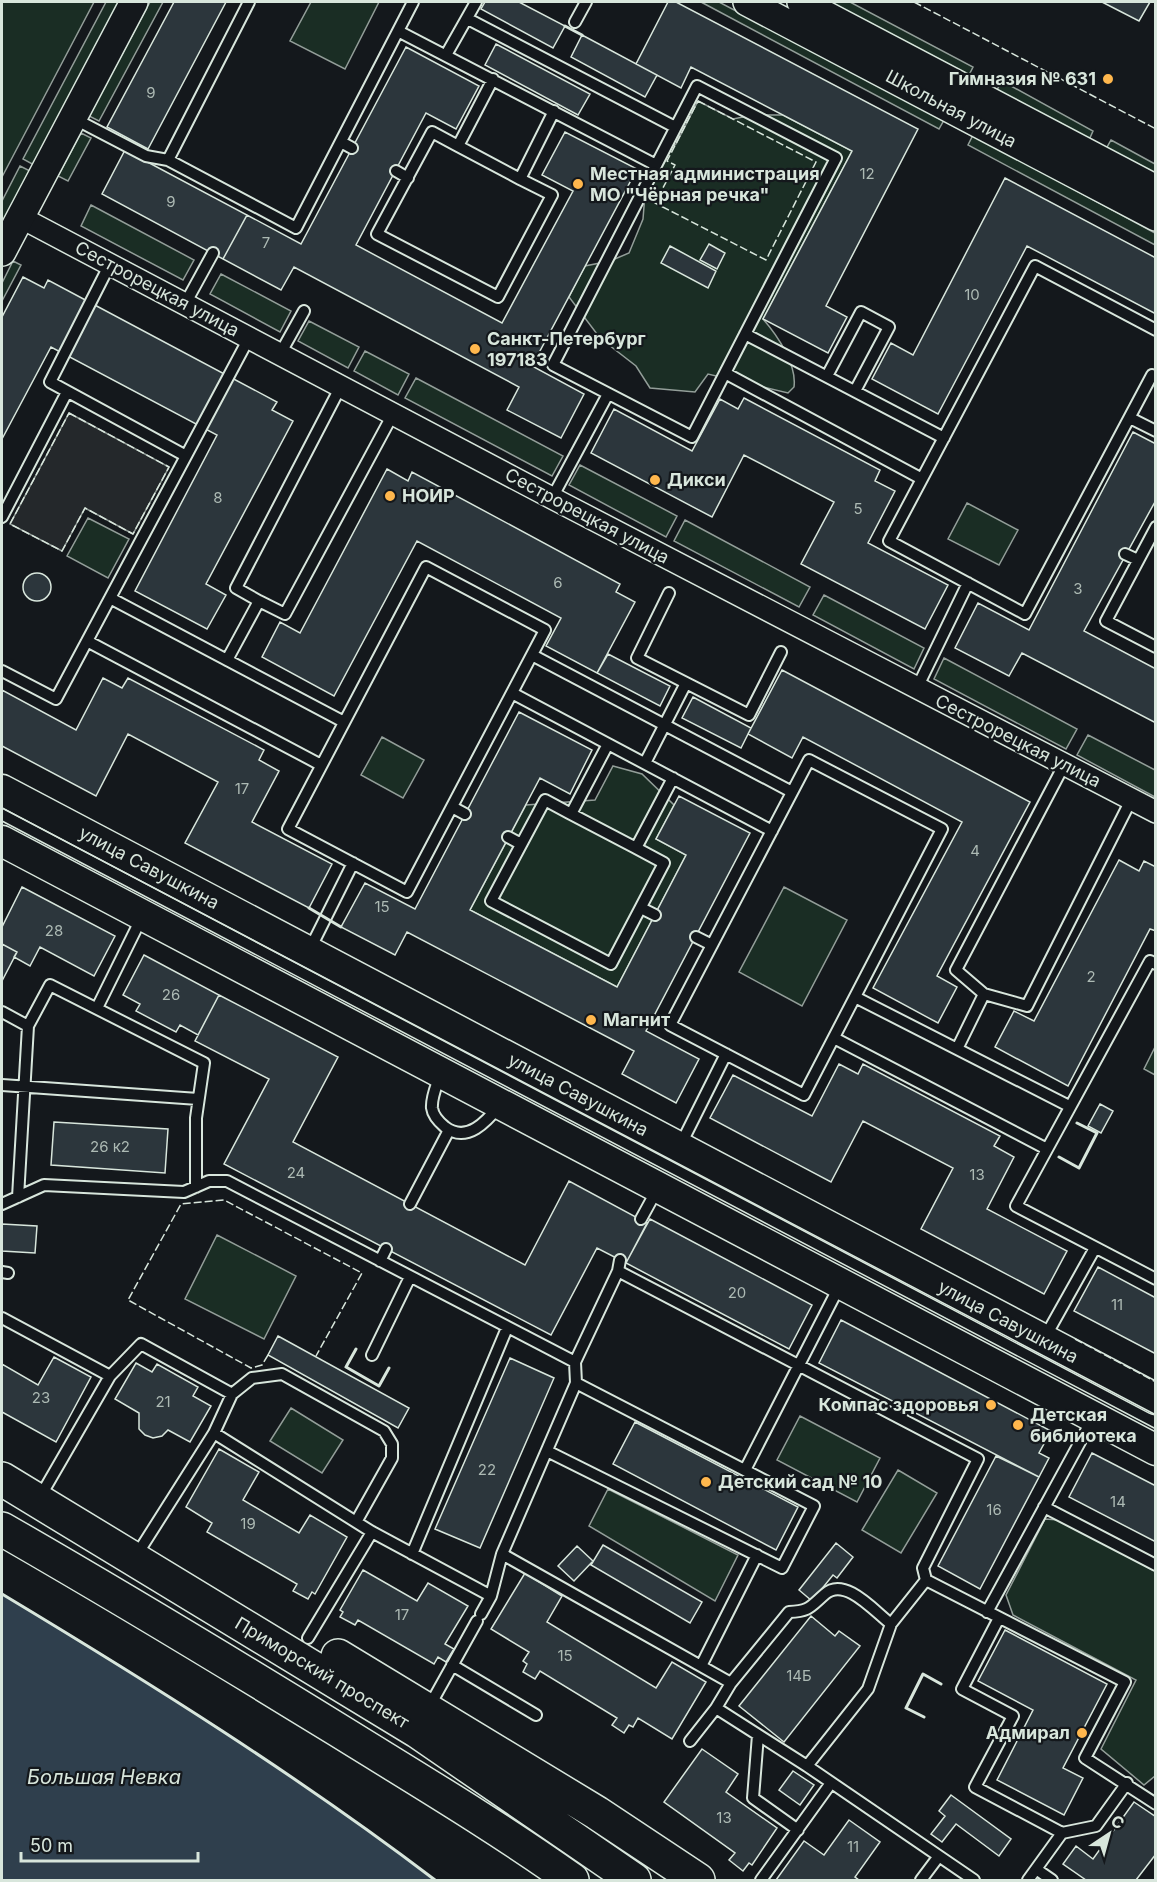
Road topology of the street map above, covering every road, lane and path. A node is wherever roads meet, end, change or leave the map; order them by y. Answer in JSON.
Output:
{"nodes":[{"id":1,"x":134,"y":2,"type":"edge"},
{"id":2,"x":249,"y":2,"type":"edge"},
{"id":3,"x":413,"y":2,"type":"edge"},
{"id":4,"x":476,"y":2,"type":"edge"},
{"id":5,"x":585,"y":2,"type":"edge"},
{"id":6,"x":747,"y":2,"type":"edge"},
{"id":7,"x":801,"y":2,"type":"edge"},
{"id":8,"x":468,"y":19,"type":"junction"},
{"id":9,"x":575,"y":22,"type":"dead end"},
{"id":10,"x":398,"y":31,"type":"junction"},
{"id":11,"x":446,"y":55,"type":"junction"},
{"id":12,"x":493,"y":79,"type":"junction"},
{"id":13,"x":554,"y":111,"type":"junction"},
{"id":14,"x":73,"y":118,"type":"junction"},
{"id":15,"x":675,"y":127,"type":"junction"},
{"id":16,"x":341,"y":142,"type":"junction"},
{"id":17,"x":458,"y":146,"type":"junction"},
{"id":18,"x":352,"y":148,"type":"dead end"},
{"id":19,"x":168,"y":160,"type":"junction"},
{"id":20,"x":656,"y":165,"type":"junction"},
{"id":21,"x":396,"y":171,"type":"dead end"},
{"id":22,"x":408,"y":178,"type":"junction"},
{"id":23,"x":520,"y":179,"type":"junction"},
{"id":24,"x":1155,"y":189,"type":"edge"},
{"id":25,"x":20,"y":217,"type":"junction"},
{"id":26,"x":1155,"y":217,"type":"edge"},
{"id":27,"x":2,"y":252,"type":"edge"},
{"id":28,"x":213,"y":253,"type":"dead end"},
{"id":29,"x":110,"y":264,"type":"junction"},
{"id":30,"x":185,"y":304,"type":"junction"},
{"id":31,"x":303,"y":312,"type":"dead end"},
{"id":32,"x":1155,"y":330,"type":"edge"},
{"id":33,"x":745,"y":334,"type":"junction"},
{"id":34,"x":249,"y":338,"type":"junction"},
{"id":35,"x":280,"y":354,"type":"junction"},
{"id":36,"x":725,"y":373,"type":"junction"},
{"id":37,"x":1154,"y":374,"type":"edge"},
{"id":38,"x":826,"y":376,"type":"junction"},
{"id":39,"x":341,"y":386,"type":"junction"},
{"id":40,"x":855,"y":391,"type":"junction"},
{"id":41,"x":67,"y":392,"type":"junction"},
{"id":42,"x":608,"y":393,"type":"junction"},
{"id":43,"x":393,"y":414,"type":"junction"},
{"id":44,"x":1130,"y":418,"type":"junction"},
{"id":45,"x":1155,"y":431,"type":"edge"},
{"id":46,"x":944,"y":438,"type":"junction"},
{"id":47,"x":186,"y":456,"type":"junction"},
{"id":48,"x":922,"y":479,"type":"junction"},
{"id":49,"x":552,"y":498,"type":"junction"},
{"id":50,"x":2,"y":517,"type":"edge"},
{"id":51,"x":1155,"y":527,"type":"edge"},
{"id":52,"x":1125,"y":554,"type":"dead end"},
{"id":53,"x":1138,"y":560,"type":"junction"},
{"id":54,"x":968,"y":584,"type":"junction"},
{"id":55,"x":669,"y":593,"type":"dead end"},
{"id":56,"x":111,"y":598,"type":"junction"},
{"id":57,"x":259,"y":601,"type":"junction"},
{"id":58,"x":87,"y":641,"type":"junction"},
{"id":59,"x":1155,"y":647,"type":"edge"},
{"id":60,"x":781,"y":652,"type":"dead end"},
{"id":61,"x":532,"y":655,"type":"junction"},
{"id":62,"x":227,"y":660,"type":"junction"},
{"id":63,"x":2,"y":671,"type":"edge"},
{"id":64,"x":686,"y":683,"type":"junction"},
{"id":65,"x":916,"y":688,"type":"junction"},
{"id":66,"x":512,"y":693,"type":"junction"},
{"id":67,"x":344,"y":722,"type":"junction"},
{"id":68,"x":666,"y":723,"type":"junction"},
{"id":69,"x":608,"y":744,"type":"junction"},
{"id":70,"x":645,"y":764,"type":"junction"},
{"id":71,"x":321,"y":765,"type":"junction"},
{"id":72,"x":1064,"y":765,"type":"junction"},
{"id":73,"x":673,"y":778,"type":"junction"},
{"id":74,"x":2,"y":790,"type":"edge"},
{"id":75,"x":792,"y":792,"type":"junction"},
{"id":76,"x":1131,"y":800,"type":"junction"},
{"id":77,"x":452,"y":807,"type":"junction"},
{"id":78,"x":1155,"y":812,"type":"edge"},
{"id":79,"x":465,"y":814,"type":"dead end"},
{"id":80,"x":571,"y":814,"type":"junction"},
{"id":81,"x":772,"y":831,"type":"junction"},
{"id":82,"x":508,"y":837,"type":"dead end"},
{"id":83,"x":2,"y":841,"type":"edge"},
{"id":84,"x":521,"y":844,"type":"junction"},
{"id":85,"x":636,"y":848,"type":"junction"},
{"id":86,"x":353,"y":863,"type":"junction"},
{"id":87,"x":641,"y":908,"type":"junction"},
{"id":88,"x":143,"y":915,"type":"junction"},
{"id":89,"x":655,"y":915,"type":"dead end"},
{"id":90,"x":696,"y":937,"type":"dead end"},
{"id":91,"x":712,"y":945,"type":"junction"},
{"id":92,"x":309,"y":952,"type":"junction"},
{"id":93,"x":1155,"y":964,"type":"edge"},
{"id":94,"x":984,"y":994,"type":"junction"},
{"id":95,"x":855,"y":997,"type":"junction"},
{"id":96,"x":97,"y":1008,"type":"junction"},
{"id":97,"x":2,"y":1012,"type":"edge"},
{"id":98,"x":28,"y":1026,"type":"junction"},
{"id":99,"x":834,"y":1038,"type":"junction"},
{"id":100,"x":957,"y":1049,"type":"junction"},
{"id":101,"x":726,"y":1054,"type":"junction"},
{"id":102,"x":440,"y":1073,"type":"junction"},
{"id":103,"x":2,"y":1085,"type":"edge"},
{"id":104,"x":24,"y":1087,"type":"junction"},
{"id":105,"x":198,"y":1099,"type":"junction"},
{"id":106,"x":500,"y":1105,"type":"junction"},
{"id":107,"x":1069,"y":1106,"type":"junction"},
{"id":108,"x":449,"y":1130,"type":"junction"},
{"id":109,"x":679,"y":1148,"type":"junction"},
{"id":110,"x":1045,"y":1148,"type":"junction"},
{"id":111,"x":196,"y":1187,"type":"junction"},
{"id":112,"x":658,"y":1188,"type":"junction"},
{"id":113,"x":18,"y":1197,"type":"junction"},
{"id":114,"x":2,"y":1204,"type":"edge"},
{"id":115,"x":410,"y":1204,"type":"dead end"},
{"id":116,"x":641,"y":1220,"type":"dead end"},
{"id":117,"x":1095,"y":1248,"type":"junction"},
{"id":118,"x":386,"y":1249,"type":"dead end"},
{"id":119,"x":380,"y":1261,"type":"junction"},
{"id":120,"x":410,"y":1277,"type":"junction"},
{"id":121,"x":1155,"y":1279,"type":"edge"},
{"id":122,"x":841,"y":1285,"type":"junction"},
{"id":123,"x":2,"y":1318,"type":"edge"},
{"id":124,"x":507,"y":1328,"type":"junction"},
{"id":125,"x":1043,"y":1341,"type":"junction"},
{"id":126,"x":372,"y":1355,"type":"dead end"},
{"id":127,"x":575,"y":1362,"type":"junction"},
{"id":128,"x":800,"y":1364,"type":"junction"},
{"id":129,"x":111,"y":1376,"type":"junction"},
{"id":130,"x":576,"y":1383,"type":"junction"},
{"id":131,"x":232,"y":1394,"type":"junction"},
{"id":132,"x":1155,"y":1399,"type":"edge"},
{"id":133,"x":1093,"y":1418,"type":"junction"},
{"id":134,"x":214,"y":1433,"type":"junction"},
{"id":135,"x":1155,"y":1450,"type":"edge"},
{"id":136,"x":547,"y":1451,"type":"junction"},
{"id":137,"x":745,"y":1470,"type":"junction"},
{"id":138,"x":2,"y":1479,"type":"edge"},
{"id":139,"x":38,"y":1500,"type":"junction"},
{"id":140,"x":1044,"y":1507,"type":"junction"},
{"id":141,"x":356,"y":1522,"type":"junction"},
{"id":142,"x":2,"y":1529,"type":"edge"},
{"id":143,"x":372,"y":1532,"type":"junction"},
{"id":144,"x":412,"y":1554,"type":"junction"},
{"id":145,"x":502,"y":1554,"type":"junction"},
{"id":146,"x":757,"y":1555,"type":"junction"},
{"id":147,"x":135,"y":1559,"type":"junction"},
{"id":148,"x":1155,"y":1565,"type":"edge"},
{"id":149,"x":926,"y":1580,"type":"junction"},
{"id":150,"x":491,"y":1596,"type":"junction"},
{"id":151,"x":216,"y":1607,"type":"junction"},
{"id":152,"x":987,"y":1612,"type":"junction"},
{"id":153,"x":999,"y":1618,"type":"junction"},
{"id":154,"x":891,"y":1624,"type":"junction"},
{"id":155,"x":308,"y":1638,"type":"junction"},
{"id":156,"x":452,"y":1665,"type":"junction"},
{"id":157,"x":700,"y":1666,"type":"junction"},
{"id":158,"x":731,"y":1683,"type":"junction"},
{"id":159,"x":716,"y":1708,"type":"junction"},
{"id":160,"x":428,"y":1709,"type":"junction"},
{"id":161,"x":536,"y":1715,"type":"dead end"},
{"id":162,"x":758,"y":1735,"type":"junction"},
{"id":163,"x":690,"y":1741,"type":"dead end"},
{"id":164,"x":807,"y":1766,"type":"junction"},
{"id":165,"x":411,"y":1775,"type":"junction"},
{"id":166,"x":831,"y":1783,"type":"junction"},
{"id":167,"x":1127,"y":1783,"type":"junction"},
{"id":168,"x":1155,"y":1804,"type":"edge"},
{"id":169,"x":798,"y":1830,"type":"junction"},
{"id":170,"x":1062,"y":1833,"type":"junction"},
{"id":171,"x":939,"y":1856,"type":"junction"},
{"id":172,"x":1036,"y":1869,"type":"junction"},
{"id":173,"x":531,"y":1881,"type":"edge"},
{"id":174,"x":572,"y":1881,"type":"edge"},
{"id":175,"x":634,"y":1881,"type":"edge"},
{"id":176,"x":698,"y":1881,"type":"edge"},
{"id":177,"x":761,"y":1881,"type":"edge"},
{"id":178,"x":921,"y":1881,"type":"edge"},
{"id":179,"x":974,"y":1881,"type":"edge"},
{"id":180,"x":1028,"y":1881,"type":"edge"},
{"id":181,"x":1052,"y":1881,"type":"edge"}],
"edges":[{"from":1,"to":14,"type":"street"},
{"from":2,"to":19,"type":"lane"},
{"from":3,"to":10,"type":"lane"},
{"from":4,"to":8,"type":"lane"},
{"from":5,"to":9,"type":"lane"},
{"from":6,"to":26,"type":"street","name":"Школьная улица"},
{"from":7,"to":24,"type":"street","name":"Школьная улица"},
{"from":8,"to":11,"type":"lane"},
{"from":8,"to":15,"type":"lane"},
{"from":10,"to":11,"type":"lane"},
{"from":10,"to":16,"type":"lane"},
{"from":11,"to":12,"type":"lane"},
{"from":12,"to":13,"type":"lane"},
{"from":12,"to":17,"type":"lane"},
{"from":13,"to":20,"type":"lane"},
{"from":13,"to":23,"type":"lane"},
{"from":14,"to":19,"type":"lane"},
{"from":14,"to":25,"type":"street"},
{"from":15,"to":20,"type":"lane"},
{"from":15,"to":33,"type":"lane"},
{"from":16,"to":18,"type":"lane"},
{"from":16,"to":19,"type":"lane"},
{"from":17,"to":22,"type":"lane"},
{"from":17,"to":23,"type":"lane"},
{"from":20,"to":42,"type":"lane"},
{"from":21,"to":22,"type":"lane"},
{"from":22,"to":23,"type":"lane"},
{"from":25,"to":27,"type":"street"},
{"from":25,"to":29,"type":"street","name":"Сестрорецкая улица"},
{"from":28,"to":30,"type":"lane"},
{"from":29,"to":30,"type":"street","name":"Сестрорецкая улица"},
{"from":29,"to":41,"type":"lane"},
{"from":30,"to":34,"type":"street","name":"Сестрорецкая улица"},
{"from":31,"to":35,"type":"lane"},
{"from":32,"to":46,"type":"lane"},
{"from":33,"to":36,"type":"lane"},
{"from":33,"to":38,"type":"lane"},
{"from":34,"to":35,"type":"street","name":"Сестрорецкая улица"},
{"from":34,"to":47,"type":"lane"},
{"from":35,"to":39,"type":"street","name":"Сестрорецкая улица"},
{"from":36,"to":42,"type":"lane"},
{"from":36,"to":48,"type":"lane"},
{"from":37,"to":44,"type":"lane"},
{"from":38,"to":40,"type":"lane"},
{"from":38,"to":40,"type":"lane"},
{"from":39,"to":43,"type":"street","name":"Сестрорецкая улица"},
{"from":39,"to":57,"type":"lane"},
{"from":40,"to":46,"type":"lane"},
{"from":41,"to":47,"type":"lane"},
{"from":41,"to":50,"type":"lane"},
{"from":42,"to":49,"type":"lane"},
{"from":43,"to":49,"type":"street","name":"Сестрорецкая улица"},
{"from":43,"to":57,"type":"lane"},
{"from":44,"to":45,"type":"lane"},
{"from":44,"to":54,"type":"lane"},
{"from":46,"to":48,"type":"lane"},
{"from":47,"to":56,"type":"lane"},
{"from":48,"to":54,"type":"lane"},
{"from":49,"to":65,"type":"street","name":"Сестрорецкая улица"},
{"from":51,"to":53,"type":"lane"},
{"from":52,"to":53,"type":"lane"},
{"from":53,"to":59,"type":"lane"},
{"from":54,"to":65,"type":"lane"},
{"from":55,"to":64,"type":"lane"},
{"from":56,"to":58,"type":"lane"},
{"from":56,"to":62,"type":"lane"},
{"from":57,"to":62,"type":"lane"},
{"from":58,"to":63,"type":"lane"},
{"from":58,"to":71,"type":"lane"},
{"from":60,"to":64,"type":"lane"},
{"from":61,"to":66,"type":"lane"},
{"from":61,"to":67,"type":"lane"},
{"from":61,"to":68,"type":"lane"},
{"from":62,"to":67,"type":"lane"},
{"from":64,"to":68,"type":"lane"},
{"from":65,"to":72,"type":"street","name":"Сестрорецкая улица"},
{"from":66,"to":69,"type":"lane"},
{"from":66,"to":77,"type":"lane"},
{"from":67,"to":71,"type":"lane"},
{"from":68,"to":70,"type":"lane"},
{"from":68,"to":75,"type":"lane"},
{"from":69,"to":70,"type":"lane"},
{"from":69,"to":80,"type":"lane"},
{"from":70,"to":73,"type":"lane"},
{"from":71,"to":86,"type":"lane"},
{"from":72,"to":76,"type":"street","name":"Сестрорецкая улица"},
{"from":72,"to":94,"type":"lane"},
{"from":73,"to":81,"type":"lane"},
{"from":73,"to":85,"type":"lane"},
{"from":74,"to":92,"type":"main road","name":"улица Савушкина"},
{"from":75,"to":81,"type":"lane"},
{"from":75,"to":95,"type":"lane"},
{"from":76,"to":78,"type":"street","name":"Сестрорецкая улица"},
{"from":76,"to":94,"type":"lane"},
{"from":77,"to":79,"type":"lane"},
{"from":77,"to":86,"type":"lane"},
{"from":80,"to":84,"type":"lane"},
{"from":80,"to":85,"type":"lane"},
{"from":81,"to":91,"type":"lane"},
{"from":82,"to":84,"type":"lane"},
{"from":83,"to":88,"type":"main road"},
{"from":84,"to":87,"type":"lane"},
{"from":85,"to":87,"type":"lane"},
{"from":86,"to":92,"type":"lane"},
{"from":87,"to":89,"type":"lane"},
{"from":88,"to":96,"type":"lane"},
{"from":88,"to":102,"type":"main road"},
{"from":90,"to":91,"type":"lane"},
{"from":91,"to":101,"type":"lane"},
{"from":92,"to":109,"type":"main road","name":"улица Савушкина"},
{"from":93,"to":107,"type":"lane"},
{"from":94,"to":100,"type":"lane"},
{"from":95,"to":99,"type":"lane"},
{"from":95,"to":100,"type":"lane"},
{"from":96,"to":98,"type":"lane"},
{"from":96,"to":105,"type":"lane"},
{"from":97,"to":98,"type":"lane"},
{"from":98,"to":104,"type":"lane"},
{"from":99,"to":101,"type":"lane"},
{"from":99,"to":110,"type":"lane"},
{"from":100,"to":107,"type":"lane"},
{"from":101,"to":109,"type":"lane"},
{"from":102,"to":106,"type":"main road"},
{"from":102,"to":108,"type":"lane"},
{"from":103,"to":104,"type":"lane"},
{"from":104,"to":105,"type":"lane"},
{"from":104,"to":113,"type":"lane"},
{"from":105,"to":111,"type":"lane"},
{"from":106,"to":108,"type":"lane"},
{"from":106,"to":112,"type":"main road"},
{"from":107,"to":110,"type":"lane"},
{"from":108,"to":115,"type":"lane"},
{"from":109,"to":125,"type":"main road","name":"улица Савушкина"},
{"from":110,"to":117,"type":"lane"},
{"from":111,"to":113,"type":"lane"},
{"from":111,"to":119,"type":"lane"},
{"from":112,"to":116,"type":"lane"},
{"from":112,"to":122,"type":"main road"},
{"from":113,"to":114,"type":"lane"},
{"from":117,"to":121,"type":"lane"},
{"from":117,"to":125,"type":"lane"},
{"from":118,"to":119,"type":"lane"},
{"from":119,"to":120,"type":"lane"},
{"from":120,"to":124,"type":"lane"},
{"from":120,"to":126,"type":"lane"},
{"from":122,"to":128,"type":"lane"},
{"from":122,"to":133,"type":"main road"},
{"from":123,"to":129,"type":"lane"},
{"from":124,"to":127,"type":"lane"},
{"from":124,"to":144,"type":"lane"},
{"from":125,"to":132,"type":"main road","name":"улица Савушкина"},
{"from":127,"to":128,"type":"lane"},
{"from":127,"to":130,"type":"lane"},
{"from":128,"to":137,"type":"lane"},
{"from":128,"to":149,"type":"lane"},
{"from":129,"to":131,"type":"lane"},
{"from":129,"to":139,"type":"lane"},
{"from":130,"to":136,"type":"lane"},
{"from":130,"to":137,"type":"lane"},
{"from":131,"to":134,"type":"lane"},
{"from":131,"to":141,"type":"lane"},
{"from":133,"to":135,"type":"main road"},
{"from":133,"to":140,"type":"lane"},
{"from":134,"to":141,"type":"lane"},
{"from":134,"to":147,"type":"lane"},
{"from":136,"to":145,"type":"lane"},
{"from":136,"to":146,"type":"lane"},
{"from":137,"to":146,"type":"lane"},
{"from":138,"to":139,"type":"main road","name":"Приморский проспект"},
{"from":139,"to":147,"type":"main road","name":"Приморский проспект"},
{"from":140,"to":148,"type":"lane"},
{"from":140,"to":152,"type":"lane"},
{"from":141,"to":143,"type":"lane"},
{"from":142,"to":165,"type":"main road"},
{"from":143,"to":144,"type":"lane"},
{"from":143,"to":155,"type":"lane"},
{"from":144,"to":150,"type":"lane"},
{"from":145,"to":150,"type":"lane"},
{"from":145,"to":157,"type":"lane"},
{"from":146,"to":157,"type":"lane"},
{"from":147,"to":151,"type":"main road","name":"Приморский проспект"},
{"from":149,"to":152,"type":"lane"},
{"from":149,"to":154,"type":"lane"},
{"from":150,"to":156,"type":"lane"},
{"from":151,"to":155,"type":"main road"},
{"from":151,"to":175,"type":"main road","name":"Приморский проспект"},
{"from":152,"to":153,"type":"lane"},
{"from":153,"to":167,"type":"lane"},
{"from":153,"to":170,"type":"lane"},
{"from":154,"to":158,"type":"lane"},
{"from":154,"to":164,"type":"lane"},
{"from":155,"to":160,"type":"main road"},
{"from":156,"to":160,"type":"lane"},
{"from":156,"to":161,"type":"lane"},
{"from":157,"to":158,"type":"lane"},
{"from":158,"to":159,"type":"lane"},
{"from":159,"to":162,"type":"lane"},
{"from":159,"to":163,"type":"lane"},
{"from":160,"to":176,"type":"main road"},
{"from":162,"to":164,"type":"lane"},
{"from":162,"to":169,"type":"lane"},
{"from":164,"to":166,"type":"lane"},
{"from":165,"to":173,"type":"main road"},
{"from":165,"to":174,"type":"main road"},
{"from":166,"to":169,"type":"lane"},
{"from":166,"to":171,"type":"lane"},
{"from":167,"to":168,"type":"lane"},
{"from":167,"to":170,"type":"lane"},
{"from":169,"to":177,"type":"lane"},
{"from":170,"to":172,"type":"lane"},
{"from":171,"to":178,"type":"lane"},
{"from":171,"to":179,"type":"lane"},
{"from":172,"to":180,"type":"lane"},
{"from":172,"to":181,"type":"lane"}]}
